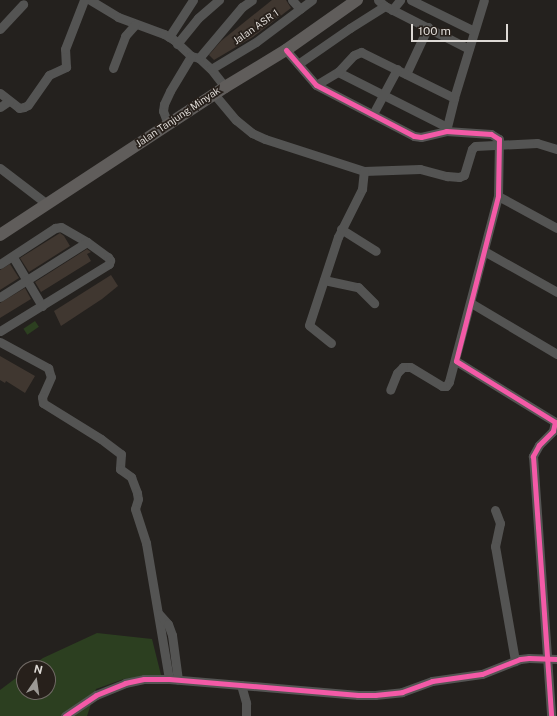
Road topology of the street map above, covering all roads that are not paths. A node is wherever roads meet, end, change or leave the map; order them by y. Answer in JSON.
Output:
{"nodes":[{"id":1,"x":84,"y":0,"type":"edge"},
{"id":2,"x":90,"y":0,"type":"edge"},
{"id":3,"x":193,"y":0,"type":"edge"},
{"id":4,"x":219,"y":0,"type":"edge"},
{"id":5,"x":252,"y":0,"type":"edge"},
{"id":6,"x":292,"y":0,"type":"edge"},
{"id":7,"x":312,"y":0,"type":"edge"},
{"id":8,"x":357,"y":0,"type":"edge"},
{"id":9,"x":378,"y":0,"type":"edge"},
{"id":10,"x":400,"y":0,"type":"edge"},
{"id":11,"x":411,"y":0,"type":"edge"},
{"id":12,"x":484,"y":0,"type":"edge"},
{"id":13,"x":24,"y":4,"type":"dead end"},
{"id":14,"x":388,"y":8,"type":"junction"},
{"id":15,"x":300,"y":9,"type":"junction"},
{"id":16,"x":135,"y":25,"type":"junction"},
{"id":17,"x":428,"y":28,"type":"junction"},
{"id":18,"x":0,"y":29,"type":"edge"},
{"id":19,"x":474,"y":31,"type":"junction"},
{"id":20,"x":169,"y":37,"type":"junction"},
{"id":21,"x":177,"y":44,"type":"junction"},
{"id":22,"x":469,"y":49,"type":"junction"},
{"id":23,"x":286,"y":50,"type":"junction"},
{"id":24,"x":195,"y":57,"type":"junction"},
{"id":25,"x":298,"y":64,"type":"junction"},
{"id":26,"x":114,"y":68,"type":"dead end"},
{"id":27,"x":211,"y":69,"type":"junction"},
{"id":28,"x":396,"y":69,"type":"junction"},
{"id":29,"x":338,"y":72,"type":"junction"},
{"id":30,"x":406,"y":74,"type":"junction"},
{"id":31,"x":316,"y":85,"type":"junction"},
{"id":32,"x":225,"y":87,"type":"junction"},
{"id":33,"x":0,"y":94,"type":"edge"},
{"id":34,"x":214,"y":94,"type":"junction"},
{"id":35,"x":383,"y":96,"type":"junction"},
{"id":36,"x":454,"y":98,"type":"junction"},
{"id":37,"x":10,"y":101,"type":"junction"},
{"id":38,"x":0,"y":107,"type":"edge"},
{"id":39,"x":373,"y":114,"type":"junction"},
{"id":40,"x":168,"y":124,"type":"junction"},
{"id":41,"x":447,"y":129,"type":"junction"},
{"id":42,"x":499,"y":144,"type":"junction"},
{"id":43,"x":557,"y":149,"type":"edge"},
{"id":44,"x":0,"y":168,"type":"edge"},
{"id":45,"x":364,"y":171,"type":"junction"},
{"id":46,"x":498,"y":196,"type":"junction"},
{"id":47,"x":47,"y":204,"type":"junction"},
{"id":48,"x":557,"y":228,"type":"edge"},
{"id":49,"x":342,"y":229,"type":"junction"},
{"id":50,"x":0,"y":235,"type":"edge"},
{"id":51,"x":87,"y":242,"type":"junction"},
{"id":52,"x":376,"y":251,"type":"dead end"},
{"id":53,"x":484,"y":251,"type":"junction"},
{"id":54,"x":13,"y":256,"type":"junction"},
{"id":55,"x":0,"y":264,"type":"edge"},
{"id":56,"x":27,"y":280,"type":"junction"},
{"id":57,"x":324,"y":280,"type":"junction"},
{"id":58,"x":557,"y":292,"type":"edge"},
{"id":59,"x":0,"y":297,"type":"edge"},
{"id":60,"x":374,"y":303,"type":"dead end"},
{"id":61,"x":470,"y":303,"type":"junction"},
{"id":62,"x":42,"y":306,"type":"junction"},
{"id":63,"x":0,"y":332,"type":"edge"},
{"id":64,"x":0,"y":342,"type":"edge"},
{"id":65,"x":332,"y":343,"type":"dead end"},
{"id":66,"x":557,"y":354,"type":"edge"},
{"id":67,"x":456,"y":360,"type":"junction"},
{"id":68,"x":390,"y":390,"type":"dead end"},
{"id":69,"x":556,"y":421,"type":"edge"},
{"id":70,"x":495,"y":510,"type":"dead end"},
{"id":71,"x":552,"y":659,"type":"edge"},
{"id":72,"x":515,"y":661,"type":"junction"},
{"id":73,"x":174,"y":680,"type":"junction"},
{"id":74,"x":241,"y":685,"type":"junction"},
{"id":75,"x":65,"y":716,"type":"edge"},
{"id":76,"x":246,"y":716,"type":"edge"},
{"id":77,"x":551,"y":716,"type":"edge"}],
"edges":[{"from":1,"to":37,"type":"street"},
{"from":2,"to":16,"type":"street"},
{"from":3,"to":20,"type":"street"},
{"from":4,"to":21,"type":"street"},
{"from":5,"to":24,"type":"street"},
{"from":6,"to":15,"type":"street"},
{"from":7,"to":15,"type":"street","name":"Jalan ASR 1"},
{"from":8,"to":23,"type":"main road","name":"Jalan Tanjung Minyak"},
{"from":9,"to":14,"type":"street"},
{"from":10,"to":14,"type":"street"},
{"from":11,"to":19,"type":"street"},
{"from":12,"to":19,"type":"street"},
{"from":13,"to":18,"type":"street"},
{"from":14,"to":17,"type":"street"},
{"from":14,"to":25,"type":"street"},
{"from":15,"to":27,"type":"street","name":"Jalan ASR 1"},
{"from":16,"to":20,"type":"street"},
{"from":16,"to":26,"type":"street"},
{"from":17,"to":22,"type":"street"},
{"from":17,"to":30,"type":"street"},
{"from":19,"to":22,"type":"street"},
{"from":20,"to":21,"type":"street"},
{"from":21,"to":24,"type":"street"},
{"from":22,"to":36,"type":"street"},
{"from":23,"to":25,"type":"street"},
{"from":23,"to":32,"type":"main road","name":"Jalan Tanjung Minyak"},
{"from":24,"to":27,"type":"street"},
{"from":24,"to":40,"type":"street"},
{"from":25,"to":31,"type":"street"},
{"from":27,"to":32,"type":"street"},
{"from":28,"to":29,"type":"street"},
{"from":28,"to":30,"type":"street"},
{"from":28,"to":35,"type":"street"},
{"from":29,"to":31,"type":"street"},
{"from":29,"to":35,"type":"street"},
{"from":30,"to":36,"type":"street"},
{"from":31,"to":39,"type":"street"},
{"from":32,"to":34,"type":"main road","name":"Jalan Tanjung Minyak"},
{"from":33,"to":37,"type":"street"},
{"from":34,"to":40,"type":"main road","name":"Jalan Tanjung Minyak"},
{"from":34,"to":45,"type":"street"},
{"from":35,"to":39,"type":"street"},
{"from":35,"to":41,"type":"street"},
{"from":36,"to":41,"type":"street"},
{"from":37,"to":38,"type":"street"},
{"from":39,"to":41,"type":"street"},
{"from":40,"to":47,"type":"main road","name":"Jalan Tanjung Minyak"},
{"from":41,"to":42,"type":"street"},
{"from":42,"to":43,"type":"street"},
{"from":42,"to":45,"type":"street"},
{"from":42,"to":46,"type":"street"},
{"from":44,"to":47,"type":"street"},
{"from":45,"to":49,"type":"street"},
{"from":46,"to":48,"type":"street"},
{"from":46,"to":53,"type":"street"},
{"from":47,"to":50,"type":"main road","name":"Jalan Tanjung Minyak"},
{"from":49,"to":52,"type":"street"},
{"from":49,"to":57,"type":"street"},
{"from":51,"to":54,"type":"street"},
{"from":51,"to":56,"type":"street"},
{"from":51,"to":62,"type":"street"},
{"from":53,"to":58,"type":"street"},
{"from":53,"to":61,"type":"street"},
{"from":54,"to":55,"type":"street"},
{"from":54,"to":56,"type":"street"},
{"from":56,"to":59,"type":"street"},
{"from":56,"to":62,"type":"street"},
{"from":57,"to":60,"type":"street"},
{"from":57,"to":65,"type":"street"},
{"from":61,"to":66,"type":"street"},
{"from":61,"to":67,"type":"street"},
{"from":62,"to":63,"type":"street"},
{"from":64,"to":73,"type":"street"},
{"from":67,"to":68,"type":"street"},
{"from":67,"to":69,"type":"street"},
{"from":69,"to":71,"type":"street"},
{"from":70,"to":72,"type":"street"},
{"from":71,"to":72,"type":"street"},
{"from":71,"to":77,"type":"street"},
{"from":72,"to":74,"type":"street"},
{"from":73,"to":74,"type":"street"},
{"from":73,"to":75,"type":"street"},
{"from":74,"to":76,"type":"street"}]}
